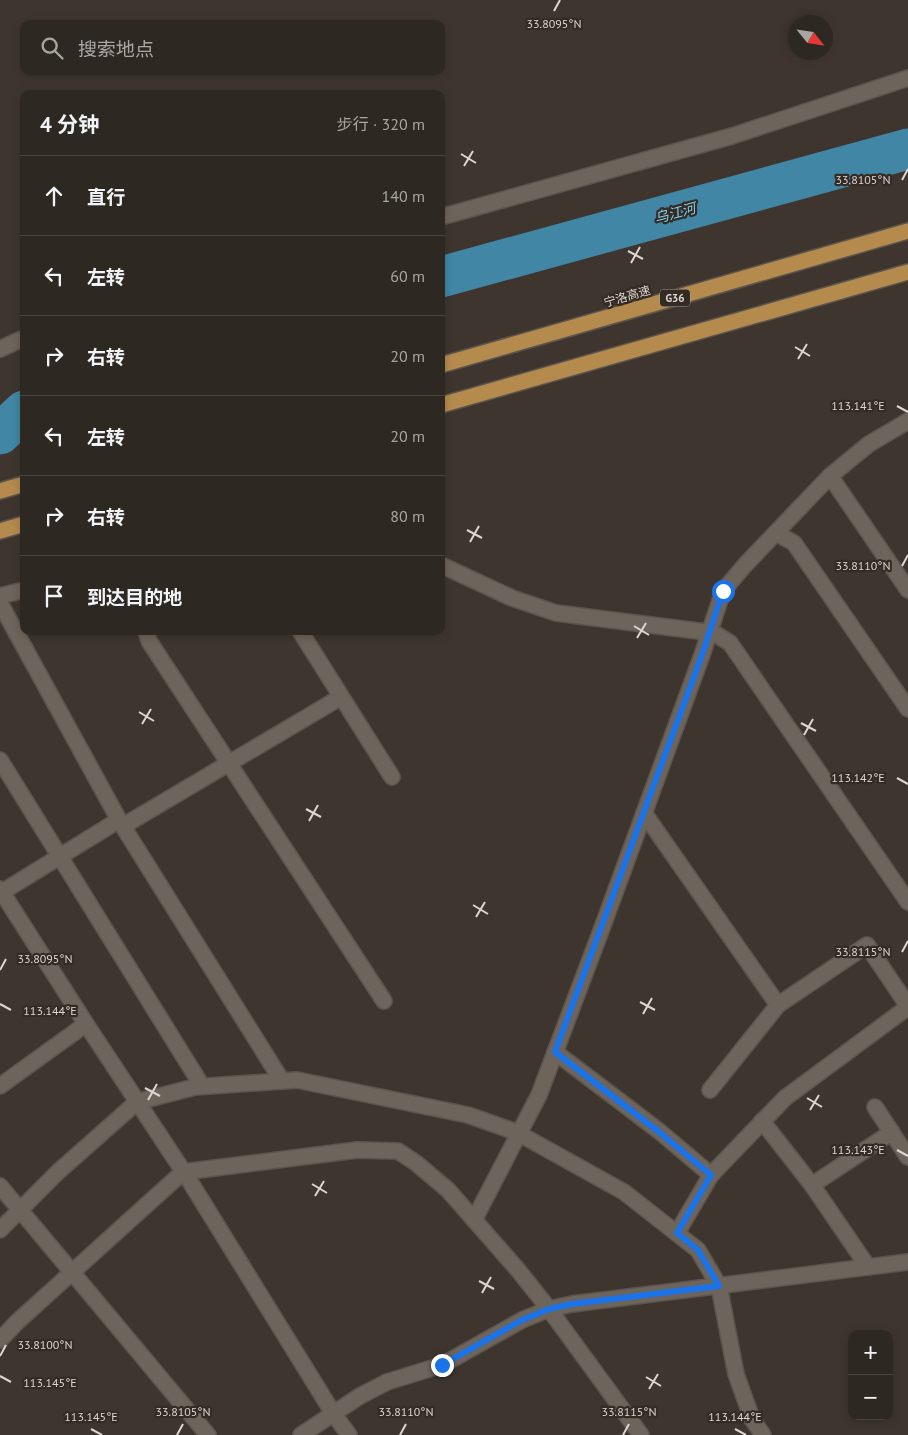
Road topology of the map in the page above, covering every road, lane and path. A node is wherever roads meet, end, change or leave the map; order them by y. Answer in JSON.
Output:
{"nodes":[{"id":1,"x":908,"y":78,"type":"edge"},
{"id":2,"x":445,"y":216,"type":"edge"},
{"id":3,"x":908,"y":232,"type":"edge"},
{"id":4,"x":908,"y":272,"type":"edge"},
{"id":5,"x":20,"y":340,"type":"edge"},
{"id":6,"x":0,"y":349,"type":"edge"},
{"id":7,"x":445,"y":364,"type":"edge"},
{"id":8,"x":445,"y":404,"type":"edge"},
{"id":9,"x":908,"y":421,"type":"edge"},
{"id":10,"x":830,"y":476,"type":"junction"},
{"id":11,"x":20,"y":485,"type":"edge"},
{"id":12,"x":0,"y":491,"type":"edge"},
{"id":13,"x":20,"y":525,"type":"edge"},
{"id":14,"x":0,"y":531,"type":"edge"},
{"id":15,"x":776,"y":533,"type":"junction"},
{"id":16,"x":445,"y":567,"type":"edge"},
{"id":17,"x":908,"y":590,"type":"edge"},
{"id":18,"x":20,"y":591,"type":"edge"},
{"id":19,"x":0,"y":596,"type":"edge"},
{"id":20,"x":0,"y":604,"type":"edge"},
{"id":21,"x":708,"y":633,"type":"junction"},
{"id":22,"x":147,"y":635,"type":"edge"},
{"id":23,"x":302,"y":635,"type":"edge"},
{"id":24,"x":341,"y":697,"type":"junction"},
{"id":25,"x":908,"y":709,"type":"edge"},
{"id":26,"x":0,"y":760,"type":"edge"},
{"id":27,"x":229,"y":764,"type":"junction"},
{"id":28,"x":392,"y":777,"type":"dead end"},
{"id":29,"x":644,"y":813,"type":"junction"},
{"id":30,"x":121,"y":823,"type":"junction"},
{"id":31,"x":60,"y":856,"type":"junction"},
{"id":32,"x":1,"y":891,"type":"edge"},
{"id":33,"x":908,"y":902,"type":"edge"},
{"id":34,"x":384,"y":1000,"type":"dead end"},
{"id":35,"x":778,"y":1005,"type":"junction"},
{"id":36,"x":908,"y":1007,"type":"edge"},
{"id":37,"x":86,"y":1024,"type":"junction"},
{"id":38,"x":555,"y":1052,"type":"junction"},
{"id":39,"x":282,"y":1081,"type":"junction"},
{"id":40,"x":0,"y":1086,"type":"edge"},
{"id":41,"x":202,"y":1086,"type":"junction"},
{"id":42,"x":710,"y":1090,"type":"dead end"},
{"id":43,"x":137,"y":1102,"type":"junction"},
{"id":44,"x":875,"y":1106,"type":"dead end"},
{"id":45,"x":762,"y":1121,"type":"junction"},
{"id":46,"x":892,"y":1132,"type":"junction"},
{"id":47,"x":519,"y":1134,"type":"junction"},
{"id":48,"x":908,"y":1157,"type":"edge"},
{"id":49,"x":183,"y":1172,"type":"junction"},
{"id":50,"x":711,"y":1175,"type":"junction"},
{"id":51,"x":812,"y":1185,"type":"junction"},
{"id":52,"x":0,"y":1186,"type":"edge"},
{"id":53,"x":19,"y":1211,"type":"junction"},
{"id":54,"x":474,"y":1220,"type":"junction"},
{"id":55,"x":0,"y":1230,"type":"edge"},
{"id":56,"x":677,"y":1233,"type":"junction"},
{"id":57,"x":908,"y":1262,"type":"edge"},
{"id":58,"x":868,"y":1267,"type":"junction"},
{"id":59,"x":72,"y":1273,"type":"junction"},
{"id":60,"x":719,"y":1286,"type":"junction"},
{"id":61,"x":549,"y":1309,"type":"junction"},
{"id":62,"x":0,"y":1340,"type":"edge"},
{"id":63,"x":332,"y":1413,"type":"junction"},
{"id":64,"x":208,"y":1435,"type":"edge"},
{"id":65,"x":301,"y":1435,"type":"edge"},
{"id":66,"x":349,"y":1435,"type":"edge"},
{"id":67,"x":641,"y":1435,"type":"edge"},
{"id":68,"x":763,"y":1435,"type":"edge"}],
"edges":[{"from":1,"to":2,"type":"street"},
{"from":3,"to":7,"type":"highway","name":"宁洛高速","number":"G36"},
{"from":4,"to":8,"type":"highway"},
{"from":5,"to":6,"type":"street"},
{"from":9,"to":10,"type":"street"},
{"from":10,"to":15,"type":"street"},
{"from":10,"to":17,"type":"street"},
{"from":11,"to":12,"type":"highway"},
{"from":13,"to":14,"type":"highway"},
{"from":15,"to":21,"type":"street"},
{"from":15,"to":25,"type":"street"},
{"from":16,"to":21,"type":"street"},
{"from":18,"to":19,"type":"street"},
{"from":20,"to":30,"type":"street"},
{"from":21,"to":29,"type":"street"},
{"from":21,"to":33,"type":"street"},
{"from":22,"to":27,"type":"street"},
{"from":23,"to":24,"type":"street"},
{"from":24,"to":27,"type":"street"},
{"from":24,"to":28,"type":"street"},
{"from":26,"to":31,"type":"street"},
{"from":27,"to":30,"type":"street"},
{"from":27,"to":34,"type":"street"},
{"from":29,"to":35,"type":"street"},
{"from":29,"to":38,"type":"street"},
{"from":30,"to":31,"type":"street"},
{"from":30,"to":39,"type":"street"},
{"from":31,"to":32,"type":"street"},
{"from":31,"to":41,"type":"street"},
{"from":32,"to":37,"type":"street"},
{"from":35,"to":36,"type":"street"},
{"from":35,"to":42,"type":"street"},
{"from":36,"to":45,"type":"street"},
{"from":37,"to":40,"type":"street"},
{"from":37,"to":43,"type":"street"},
{"from":38,"to":47,"type":"street"},
{"from":38,"to":50,"type":"street"},
{"from":39,"to":41,"type":"street"},
{"from":39,"to":47,"type":"street"},
{"from":41,"to":43,"type":"street"},
{"from":43,"to":49,"type":"street"},
{"from":43,"to":53,"type":"street"},
{"from":44,"to":46,"type":"street"},
{"from":45,"to":50,"type":"street"},
{"from":45,"to":51,"type":"street"},
{"from":46,"to":48,"type":"street"},
{"from":46,"to":51,"type":"street"},
{"from":47,"to":54,"type":"street"},
{"from":47,"to":56,"type":"street"},
{"from":49,"to":54,"type":"street"},
{"from":49,"to":59,"type":"street"},
{"from":49,"to":63,"type":"street"},
{"from":50,"to":56,"type":"street"},
{"from":51,"to":58,"type":"street"},
{"from":52,"to":53,"type":"street"},
{"from":53,"to":55,"type":"street"},
{"from":53,"to":59,"type":"street"},
{"from":54,"to":61,"type":"street"},
{"from":56,"to":60,"type":"street"},
{"from":57,"to":58,"type":"street"},
{"from":58,"to":60,"type":"street"},
{"from":59,"to":62,"type":"street"},
{"from":59,"to":64,"type":"street"},
{"from":60,"to":61,"type":"street"},
{"from":60,"to":68,"type":"street"},
{"from":61,"to":63,"type":"street"},
{"from":61,"to":67,"type":"street"},
{"from":63,"to":65,"type":"street"},
{"from":63,"to":66,"type":"street"}]}
